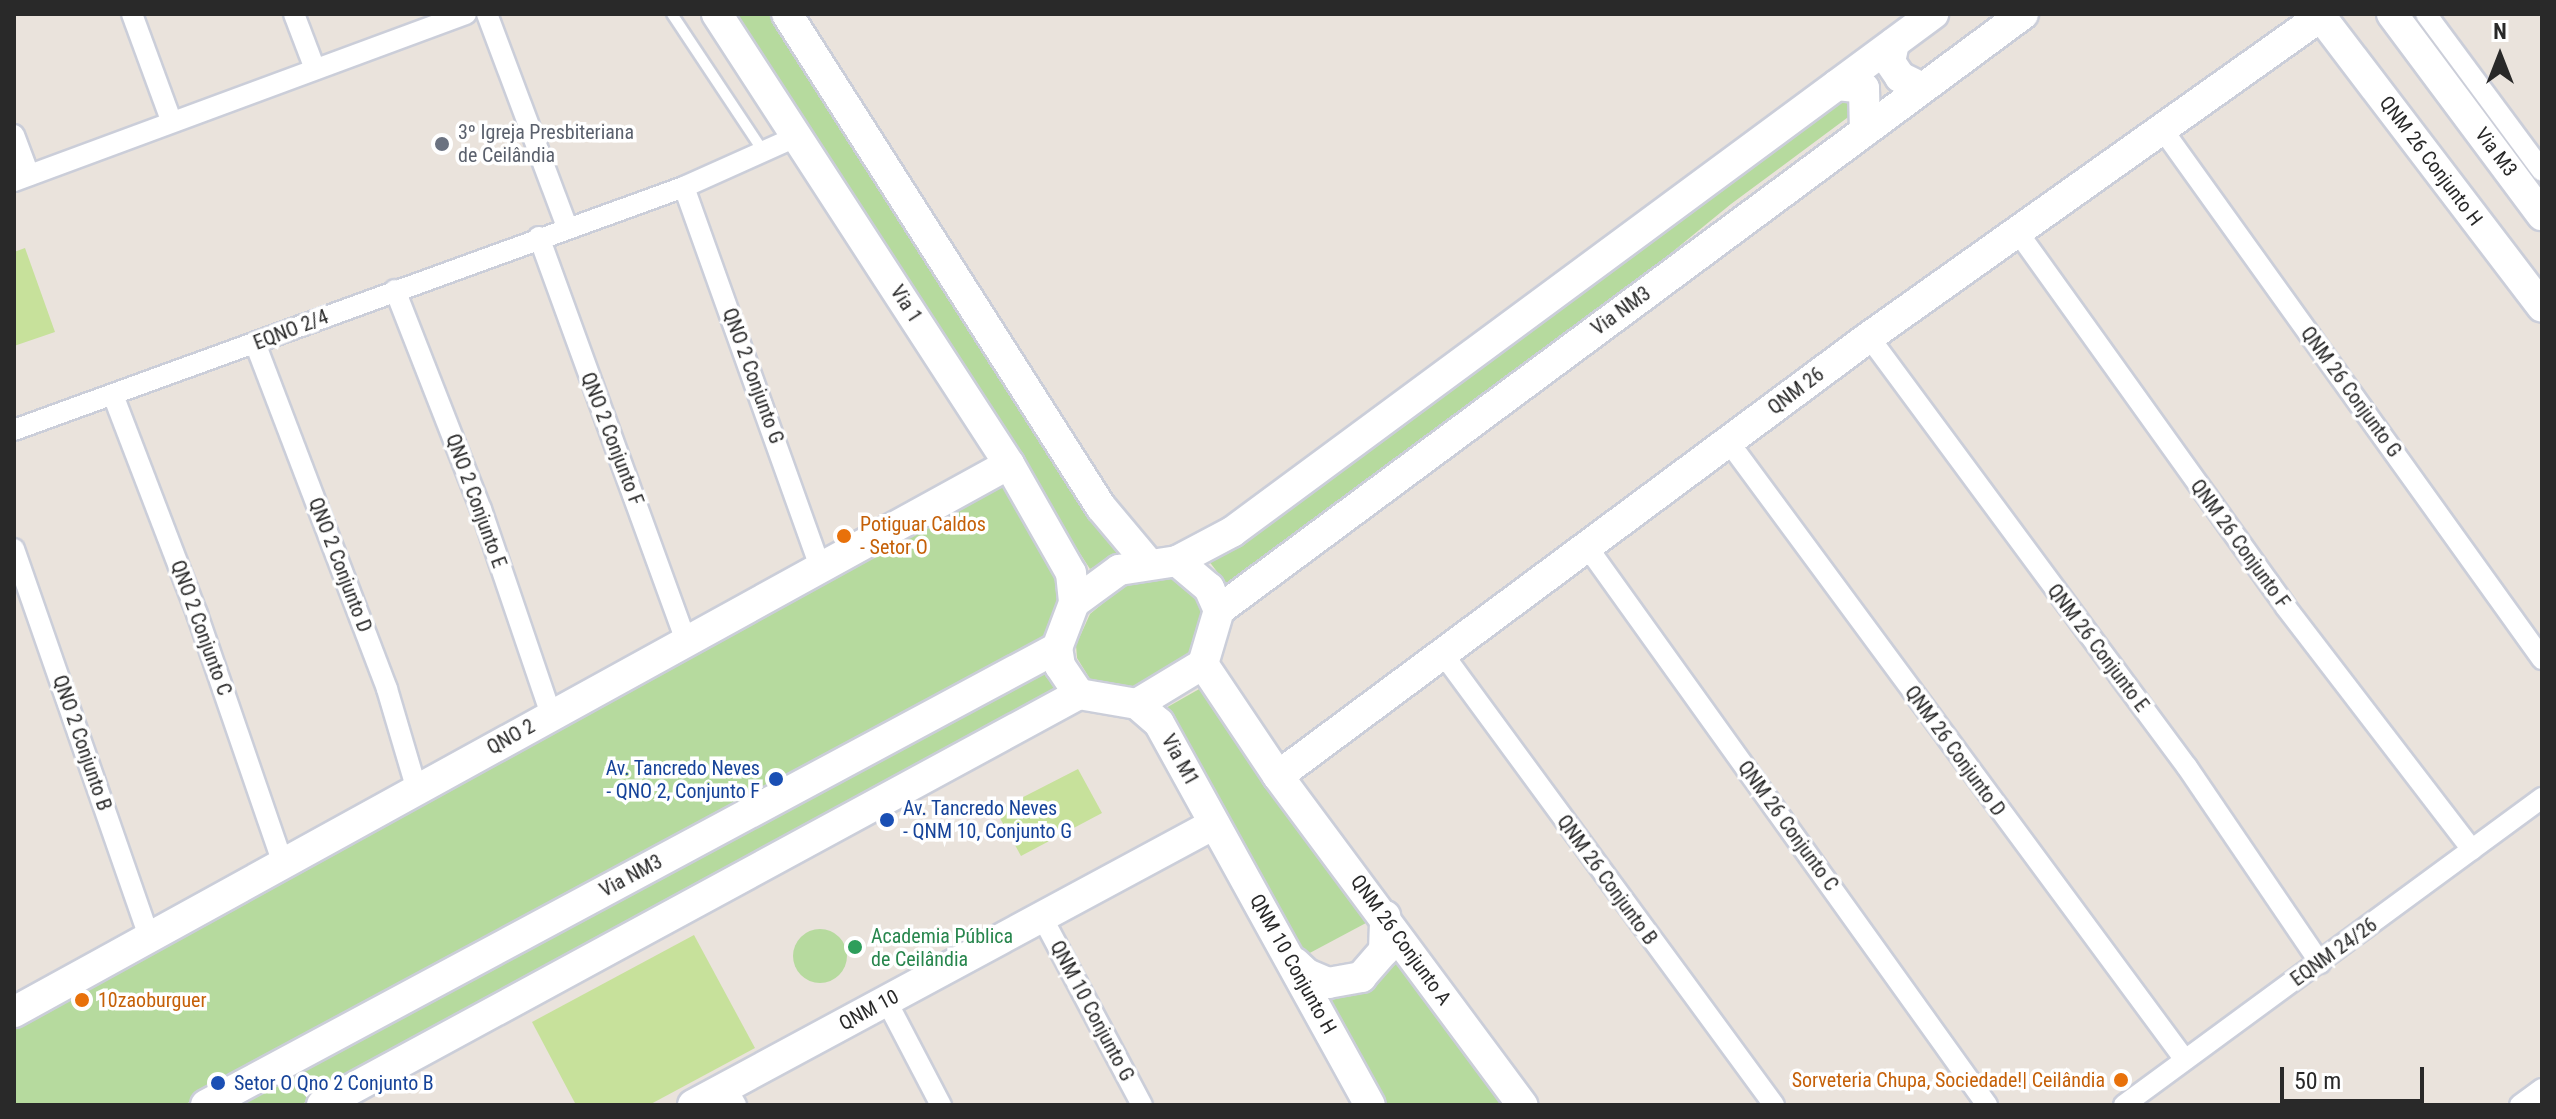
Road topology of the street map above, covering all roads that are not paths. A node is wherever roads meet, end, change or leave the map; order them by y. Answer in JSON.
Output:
{"nodes":[{"id":1,"x":132,"y":14,"type":"edge"},
{"id":2,"x":294,"y":14,"type":"edge"},
{"id":3,"x":487,"y":14,"type":"edge"},
{"id":4,"x":672,"y":14,"type":"edge"},
{"id":5,"x":717,"y":14,"type":"edge"},
{"id":6,"x":787,"y":14,"type":"edge"},
{"id":7,"x":1933,"y":14,"type":"edge"},
{"id":8,"x":2023,"y":14,"type":"edge"},
{"id":9,"x":2392,"y":14,"type":"edge"},
{"id":10,"x":2426,"y":14,"type":"edge"},
{"id":11,"x":459,"y":15,"type":"edge"},
{"id":12,"x":2320,"y":15,"type":"edge"},
{"id":13,"x":1894,"y":43,"type":"junction"},
{"id":14,"x":315,"y":69,"type":"junction"},
{"id":15,"x":1837,"y":85,"type":"junction"},
{"id":16,"x":1923,"y":88,"type":"junction"},
{"id":17,"x":171,"y":120,"type":"junction"},
{"id":18,"x":2160,"y":126,"type":"junction"},
{"id":19,"x":1865,"y":131,"type":"junction"},
{"id":20,"x":14,"y":135,"type":"edge"},
{"id":21,"x":798,"y":136,"type":"junction"},
{"id":22,"x":763,"y":151,"type":"junction"},
{"id":23,"x":2542,"y":171,"type":"edge"},
{"id":24,"x":21,"y":178,"type":"edge"},
{"id":25,"x":684,"y":187,"type":"junction"},
{"id":26,"x":2542,"y":215,"type":"edge"},
{"id":27,"x":567,"y":227,"type":"junction"},
{"id":28,"x":2017,"y":231,"type":"junction"},
{"id":29,"x":539,"y":237,"type":"junction"},
{"id":30,"x":395,"y":290,"type":"junction"},
{"id":31,"x":2542,"y":307,"type":"edge"},
{"id":32,"x":1869,"y":337,"type":"junction"},
{"id":33,"x":255,"y":343,"type":"junction"},
{"id":34,"x":113,"y":395,"type":"junction"},
{"id":35,"x":14,"y":430,"type":"edge"},
{"id":36,"x":1728,"y":441,"type":"junction"},
{"id":37,"x":1009,"y":464,"type":"junction"},
{"id":38,"x":1588,"y":548,"type":"junction"},
{"id":39,"x":14,"y":549,"type":"edge"},
{"id":40,"x":1162,"y":562,"type":"junction"},
{"id":41,"x":820,"y":566,"type":"junction"},
{"id":42,"x":1074,"y":603,"type":"junction"},
{"id":43,"x":1219,"y":610,"type":"junction"},
{"id":44,"x":686,"y":641,"type":"junction"},
{"id":45,"x":1057,"y":648,"type":"junction"},
{"id":46,"x":1443,"y":654,"type":"junction"},
{"id":47,"x":2542,"y":659,"type":"edge"},
{"id":48,"x":1203,"y":664,"type":"junction"},
{"id":49,"x":1079,"y":694,"type":"junction"},
{"id":50,"x":1137,"y":704,"type":"junction"},
{"id":51,"x":551,"y":715,"type":"junction"},
{"id":52,"x":1278,"y":776,"type":"junction"},
{"id":53,"x":417,"y":790,"type":"junction"},
{"id":54,"x":2542,"y":798,"type":"edge"},
{"id":55,"x":1214,"y":824,"type":"junction"},
{"id":56,"x":2472,"y":850,"type":"junction"},
{"id":57,"x":283,"y":864,"type":"junction"},
{"id":58,"x":1385,"y":916,"type":"junction"},
{"id":59,"x":1042,"y":917,"type":"junction"},
{"id":60,"x":149,"y":937,"type":"junction"},
{"id":61,"x":1292,"y":958,"type":"junction"},
{"id":62,"x":2320,"y":963,"type":"junction"},
{"id":63,"x":886,"y":1000,"type":"junction"},
{"id":64,"x":14,"y":1010,"type":"edge"},
{"id":65,"x":2185,"y":1060,"type":"junction"},
{"id":66,"x":2542,"y":1089,"type":"edge"},
{"id":67,"x":731,"y":1096,"type":"edge"},
{"id":68,"x":206,"y":1105,"type":"edge"},
{"id":69,"x":322,"y":1105,"type":"edge"},
{"id":70,"x":693,"y":1105,"type":"edge"},
{"id":71,"x":941,"y":1105,"type":"edge"},
{"id":72,"x":1142,"y":1105,"type":"edge"},
{"id":73,"x":1370,"y":1105,"type":"edge"},
{"id":74,"x":1522,"y":1105,"type":"edge"},
{"id":75,"x":1774,"y":1105,"type":"edge"},
{"id":76,"x":1987,"y":1105,"type":"edge"},
{"id":77,"x":2124,"y":1105,"type":"edge"},
{"id":78,"x":2520,"y":1105,"type":"edge"}],
"edges":[{"from":1,"to":17,"type":"street"},
{"from":2,"to":14,"type":"street"},
{"from":3,"to":27,"type":"street"},
{"from":4,"to":22,"type":"lane"},
{"from":5,"to":21,"type":"main road","name":"Via 1"},
{"from":6,"to":40,"type":"main road"},
{"from":7,"to":13,"type":"main road"},
{"from":8,"to":16,"type":"main road","name":"Via NM3"},
{"from":9,"to":26,"type":"main road","name":"Via M3"},
{"from":10,"to":23,"type":"street"},
{"from":11,"to":14,"type":"street"},
{"from":12,"to":18,"type":"main road","name":"QNM 26"},
{"from":12,"to":31,"type":"main road","name":"QNM 26 Conjunto H"},
{"from":13,"to":15,"type":"main road"},
{"from":13,"to":16,"type":"main road"},
{"from":14,"to":17,"type":"street"},
{"from":15,"to":19,"type":"main road"},
{"from":15,"to":40,"type":"main road"},
{"from":16,"to":19,"type":"main road","name":"Via NM3"},
{"from":17,"to":24,"type":"street"},
{"from":18,"to":28,"type":"main road","name":"QNM 26"},
{"from":18,"to":47,"type":"street","name":"QNM 26 Conjunto G"},
{"from":19,"to":43,"type":"main road","name":"Via NM3"},
{"from":20,"to":24,"type":"street"},
{"from":21,"to":22,"type":"street","name":"EQNO 2/4"},
{"from":21,"to":37,"type":"main road","name":"Via 1"},
{"from":22,"to":25,"type":"street","name":"EQNO 2/4"},
{"from":25,"to":27,"type":"street","name":"EQNO 2/4"},
{"from":25,"to":41,"type":"street","name":"QNO 2 Conjunto G"},
{"from":27,"to":29,"type":"street","name":"EQNO 2/4"},
{"from":28,"to":32,"type":"main road","name":"QNM 26"},
{"from":28,"to":56,"type":"street","name":"QNM 26 Conjunto F"},
{"from":29,"to":30,"type":"street","name":"EQNO 2/4"},
{"from":29,"to":44,"type":"street","name":"QNO 2 Conjunto F"},
{"from":30,"to":33,"type":"street","name":"EQNO 2/4"},
{"from":30,"to":51,"type":"street","name":"QNO 2 Conjunto E"},
{"from":32,"to":36,"type":"main road","name":"QNM 26"},
{"from":32,"to":62,"type":"street","name":"QNM 26 Conjunto E"},
{"from":33,"to":34,"type":"street","name":"EQNO 2/4"},
{"from":33,"to":53,"type":"street","name":"QNO 2 Conjunto D"},
{"from":34,"to":35,"type":"street","name":"EQNO 2/4"},
{"from":34,"to":57,"type":"street","name":"QNO 2 Conjunto C"},
{"from":36,"to":38,"type":"main road","name":"QNM 26"},
{"from":36,"to":65,"type":"street","name":"QNM 26 Conjunto D"},
{"from":37,"to":41,"type":"main road","name":"QNO 2"},
{"from":37,"to":42,"type":"main road","name":"Via 1"},
{"from":38,"to":46,"type":"main road","name":"QNM 26"},
{"from":38,"to":76,"type":"street","name":"QNM 26 Conjunto C"},
{"from":39,"to":60,"type":"street","name":"QNO 2 Conjunto B"},
{"from":40,"to":42,"type":"main road"},
{"from":40,"to":43,"type":"main road"},
{"from":41,"to":44,"type":"main road","name":"QNO 2"},
{"from":42,"to":45,"type":"main road"},
{"from":43,"to":48,"type":"main road"},
{"from":44,"to":51,"type":"main road","name":"QNO 2"},
{"from":45,"to":49,"type":"main road"},
{"from":45,"to":68,"type":"main road","name":"Via NM3"},
{"from":46,"to":52,"type":"main road","name":"QNM 26"},
{"from":46,"to":75,"type":"street","name":"QNM 26 Conjunto B"},
{"from":48,"to":50,"type":"main road"},
{"from":48,"to":52,"type":"main road"},
{"from":49,"to":50,"type":"main road"},
{"from":49,"to":69,"type":"main road"},
{"from":50,"to":55,"type":"main road","name":"Via M1"},
{"from":51,"to":53,"type":"main road","name":"QNO 2"},
{"from":52,"to":58,"type":"main road","name":"QNM 26 Conjunto A"},
{"from":53,"to":57,"type":"main road","name":"QNO 2"},
{"from":54,"to":56,"type":"street","name":"EQNM 24/26"},
{"from":55,"to":59,"type":"main road","name":"QNM 10"},
{"from":55,"to":61,"type":"main road","name":"QNM 10 Conjunto H"},
{"from":56,"to":62,"type":"street","name":"EQNM 24/26"},
{"from":57,"to":60,"type":"main road","name":"QNO 2"},
{"from":58,"to":61,"type":"main road"},
{"from":58,"to":74,"type":"main road","name":"QNM 26 Conjunto A"},
{"from":59,"to":63,"type":"main road","name":"QNM 10"},
{"from":59,"to":72,"type":"street","name":"QNM 10 Conjunto G"},
{"from":60,"to":64,"type":"main road","name":"QNO 2"},
{"from":61,"to":73,"type":"main road","name":"QNM 10 Conjunto H"},
{"from":62,"to":65,"type":"street","name":"EQNM 24/26"},
{"from":63,"to":67,"type":"main road","name":"QNM 10"},
{"from":63,"to":71,"type":"street"},
{"from":65,"to":77,"type":"street","name":"EQNM 24/26"},
{"from":66,"to":78,"type":"street"},
{"from":67,"to":70,"type":"main road","name":"QNM 10"}]}
